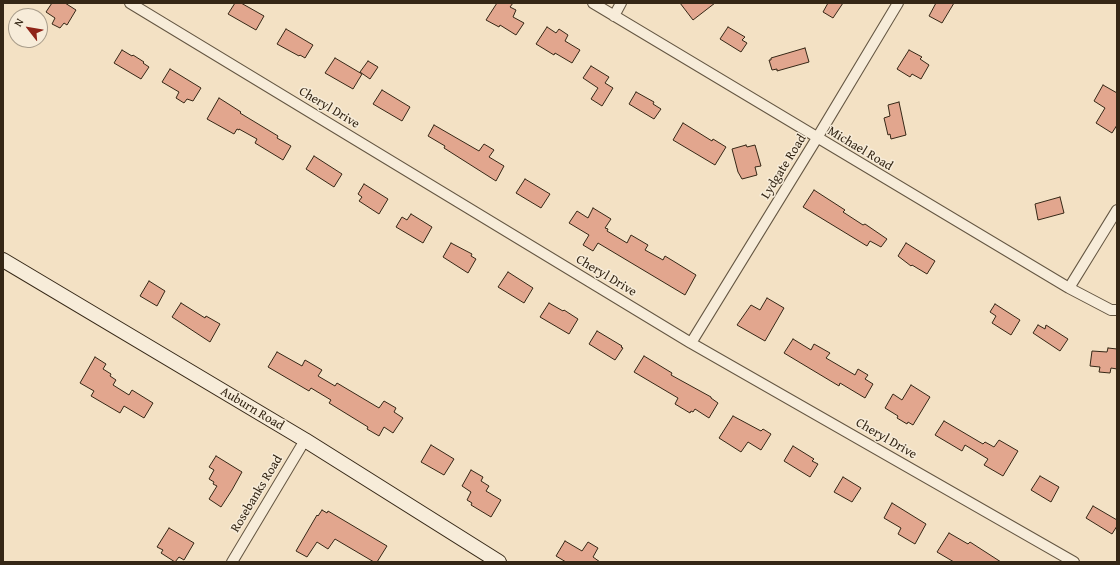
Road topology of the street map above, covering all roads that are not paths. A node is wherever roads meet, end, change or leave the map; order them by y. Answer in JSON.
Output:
{"nodes":[{"id":1,"x":130,"y":3,"type":"edge"},
{"id":2,"x":593,"y":3,"type":"edge"},
{"id":3,"x":622,"y":3,"type":"edge"},
{"id":4,"x":898,"y":3,"type":"edge"},
{"id":5,"x":614,"y":16,"type":"junction"},
{"id":6,"x":817,"y":138,"type":"junction"},
{"id":7,"x":1117,"y":210,"type":"edge"},
{"id":8,"x":3,"y":260,"type":"edge"},
{"id":9,"x":1069,"y":288,"type":"junction"},
{"id":10,"x":1117,"y":310,"type":"edge"},
{"id":11,"x":691,"y":343,"type":"junction"},
{"id":12,"x":305,"y":440,"type":"junction"},
{"id":13,"x":232,"y":562,"type":"edge"},
{"id":14,"x":499,"y":562,"type":"edge"},
{"id":15,"x":1074,"y":562,"type":"edge"}],
"edges":[{"from":1,"to":11,"type":"street","name":"Cheryl Drive"},
{"from":2,"to":5,"type":"street","name":"Michael Road"},
{"from":3,"to":5,"type":"street"},
{"from":4,"to":6,"type":"street","name":"Lydgate Road"},
{"from":5,"to":6,"type":"street","name":"Michael Road"},
{"from":6,"to":9,"type":"street","name":"Michael Road"},
{"from":6,"to":11,"type":"street","name":"Lydgate Road"},
{"from":7,"to":9,"type":"street"},
{"from":8,"to":12,"type":"street","name":"Auburn Road"},
{"from":9,"to":10,"type":"street","name":"Michael Road"},
{"from":11,"to":15,"type":"street","name":"Cheryl Drive"},
{"from":12,"to":13,"type":"street","name":"Rosebanks Road"},
{"from":12,"to":14,"type":"street","name":"Auburn Road"}]}
